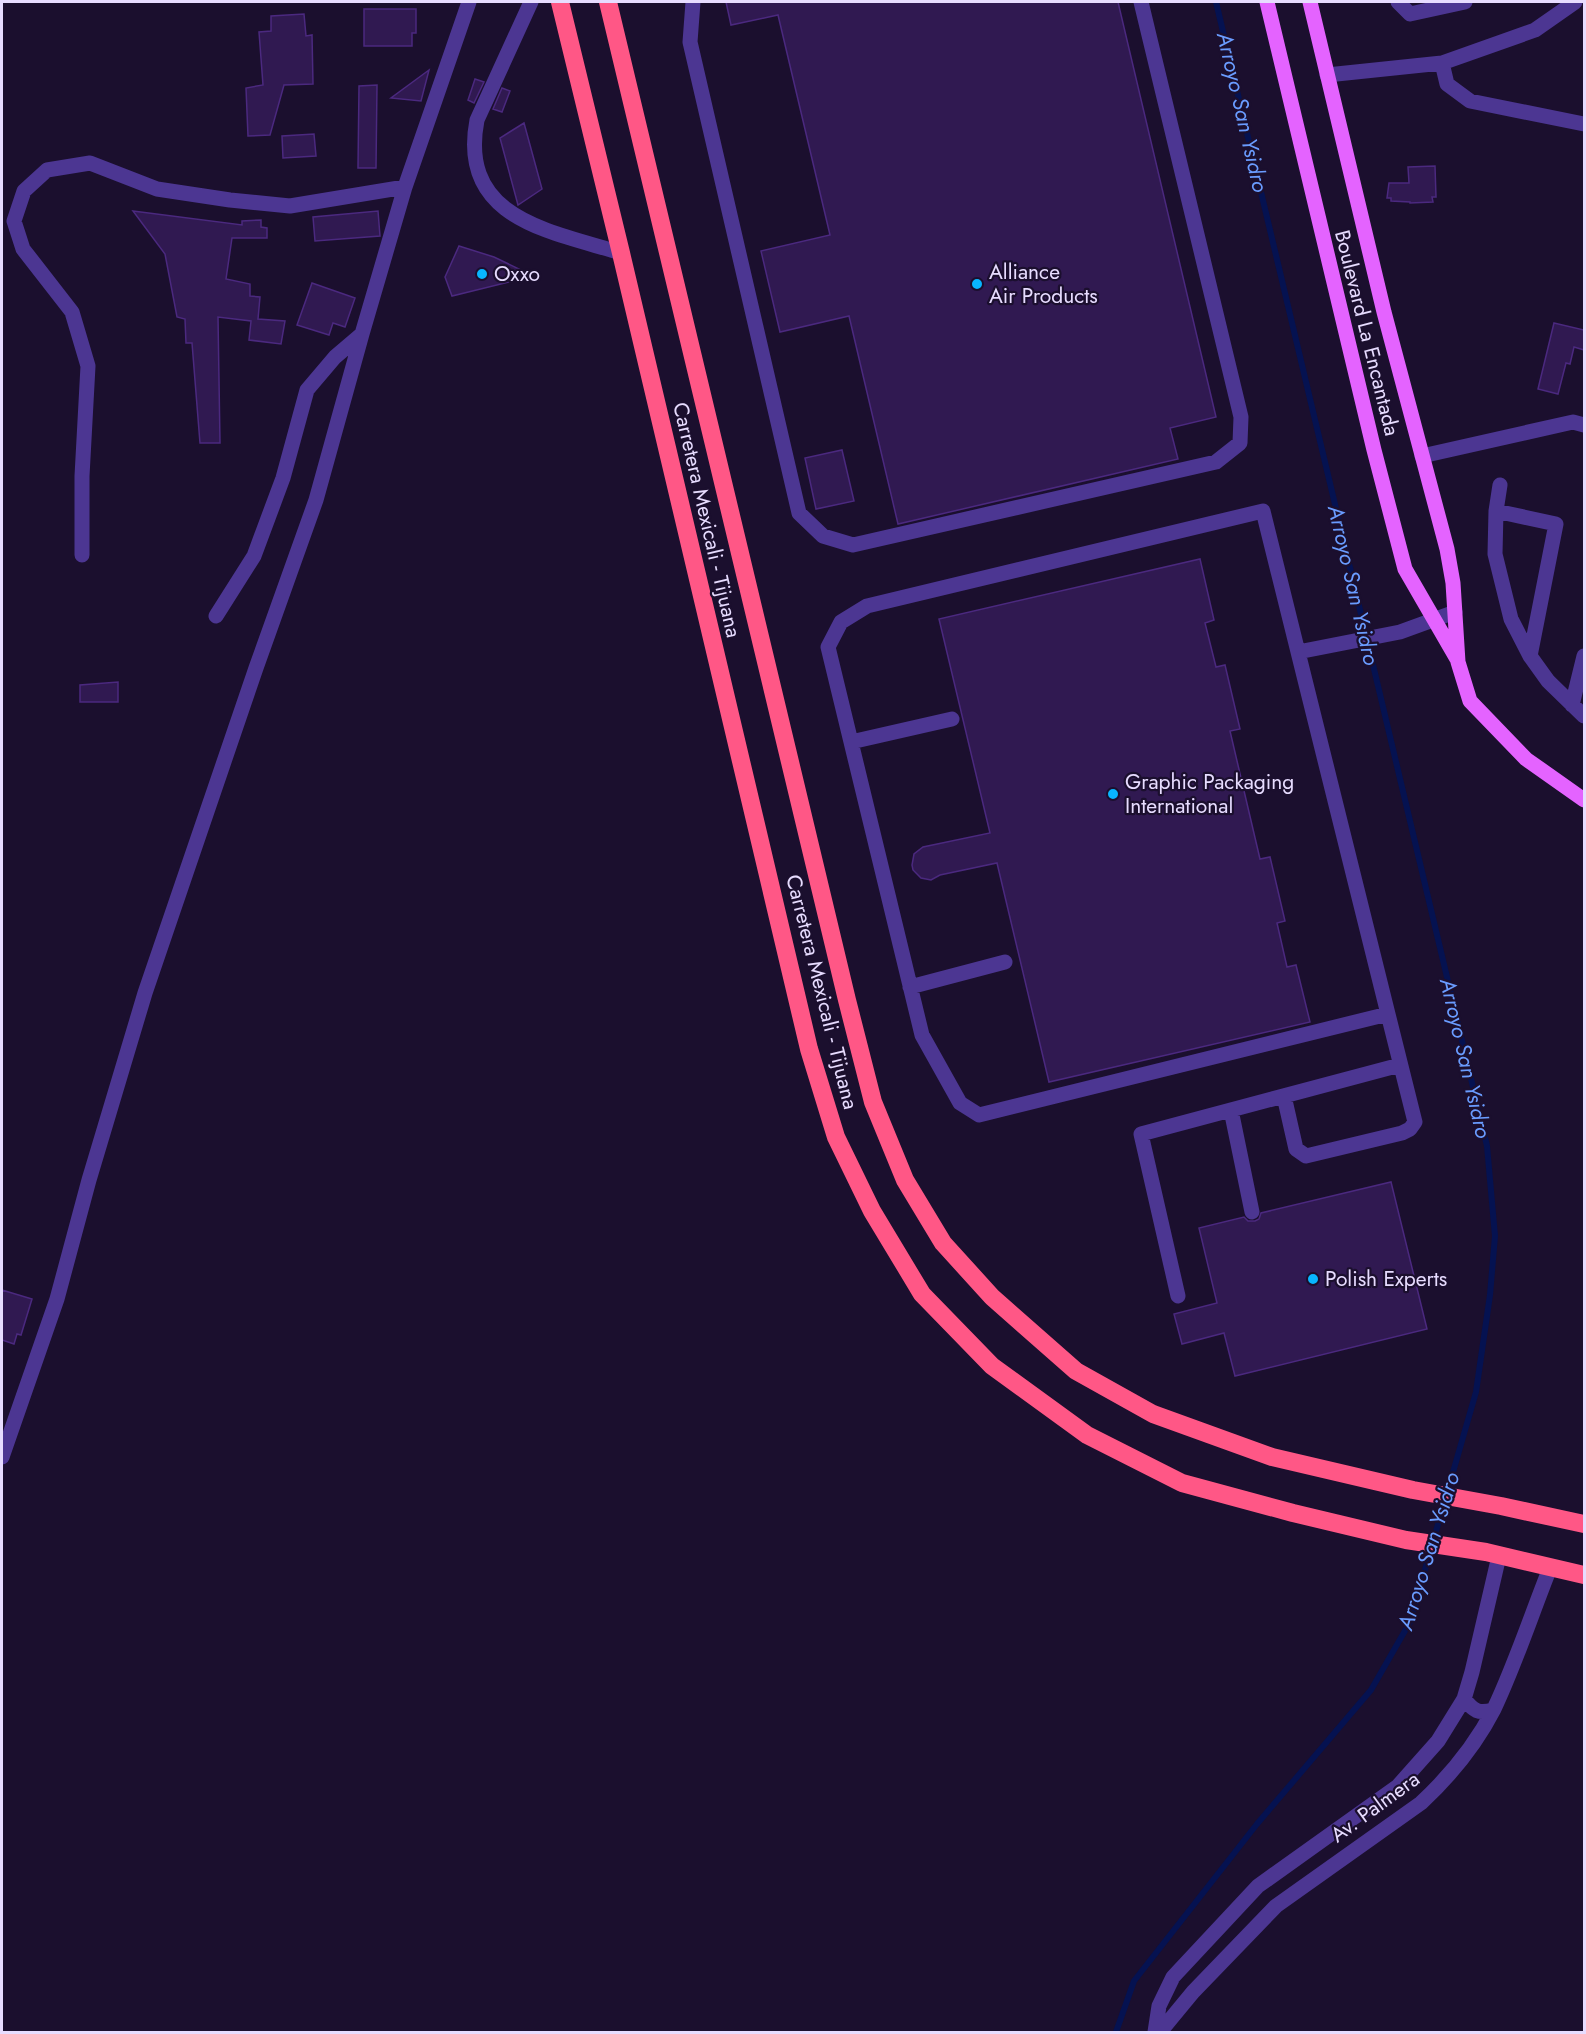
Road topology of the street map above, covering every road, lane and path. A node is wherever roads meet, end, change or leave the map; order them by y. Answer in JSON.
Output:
{"nodes":[{"id":1,"x":469,"y":2,"type":"edge"},
{"id":2,"x":531,"y":2,"type":"edge"},
{"id":3,"x":560,"y":2,"type":"edge"},
{"id":4,"x":608,"y":2,"type":"edge"},
{"id":5,"x":693,"y":2,"type":"edge"},
{"id":6,"x":1141,"y":2,"type":"edge"},
{"id":7,"x":1266,"y":2,"type":"edge"},
{"id":8,"x":1310,"y":2,"type":"edge"},
{"id":9,"x":1398,"y":2,"type":"edge"},
{"id":10,"x":1465,"y":2,"type":"edge"},
{"id":11,"x":1575,"y":2,"type":"edge"},
{"id":12,"x":1442,"y":63,"type":"junction"},
{"id":13,"x":1327,"y":75,"type":"junction"},
{"id":14,"x":1584,"y":124,"type":"edge"},
{"id":15,"x":405,"y":187,"type":"junction"},
{"id":16,"x":621,"y":253,"type":"junction"},
{"id":17,"x":362,"y":333,"type":"junction"},
{"id":18,"x":1584,"y":425,"type":"edge"},
{"id":19,"x":1422,"y":456,"type":"junction"},
{"id":20,"x":1500,"y":485,"type":"dead end"},
{"id":21,"x":1496,"y":511,"type":"junction"},
{"id":22,"x":82,"y":555,"type":"dead end"},
{"id":23,"x":1455,"y":612,"type":"junction"},
{"id":24,"x":216,"y":616,"type":"dead end"},
{"id":25,"x":1434,"y":621,"type":"junction"},
{"id":26,"x":1298,"y":652,"type":"junction"},
{"id":27,"x":1530,"y":656,"type":"junction"},
{"id":28,"x":1584,"y":656,"type":"edge"},
{"id":29,"x":1458,"y":662,"type":"junction"},
{"id":30,"x":1572,"y":705,"type":"junction"},
{"id":31,"x":1584,"y":716,"type":"edge"},
{"id":32,"x":952,"y":719,"type":"dead end"},
{"id":33,"x":851,"y":742,"type":"junction"},
{"id":34,"x":1584,"y":800,"type":"edge"},
{"id":35,"x":1005,"y":962,"type":"dead end"},
{"id":36,"x":910,"y":987,"type":"junction"},
{"id":37,"x":1388,"y":1014,"type":"junction"},
{"id":38,"x":1400,"y":1065,"type":"junction"},
{"id":39,"x":1284,"y":1096,"type":"junction"},
{"id":40,"x":1231,"y":1110,"type":"junction"},
{"id":41,"x":1252,"y":1212,"type":"dead end"},
{"id":42,"x":1178,"y":1296,"type":"dead end"},
{"id":43,"x":2,"y":1457,"type":"edge"},
{"id":44,"x":1584,"y":1524,"type":"edge"},
{"id":45,"x":1492,"y":1554,"type":"junction"},
{"id":46,"x":1550,"y":1568,"type":"junction"},
{"id":47,"x":1584,"y":1575,"type":"edge"},
{"id":48,"x":1464,"y":1698,"type":"junction"},
{"id":49,"x":1493,"y":1710,"type":"junction"},
{"id":50,"x":1155,"y":2032,"type":"edge"},
{"id":51,"x":1160,"y":2032,"type":"edge"}],
"edges":[{"from":1,"to":15,"type":"street"},
{"from":2,"to":16,"type":"street"},
{"from":3,"to":16,"type":"highway","name":"Carretera Mexicali - Tijuana"},
{"from":4,"to":44,"type":"highway","name":"Carretera Mexicali - Tijuana"},
{"from":5,"to":6,"type":"street"},
{"from":7,"to":25,"type":"main road","name":"Boulevard La Encantada"},
{"from":8,"to":13,"type":"main road","name":"Boulevard La Encantada"},
{"from":9,"to":10,"type":"street"},
{"from":11,"to":12,"type":"street"},
{"from":12,"to":13,"type":"street"},
{"from":12,"to":14,"type":"street"},
{"from":13,"to":19,"type":"main road","name":"Boulevard La Encantada"},
{"from":15,"to":17,"type":"street"},
{"from":15,"to":22,"type":"street"},
{"from":16,"to":45,"type":"highway","name":"Carretera Mexicali - Tijuana"},
{"from":17,"to":24,"type":"street"},
{"from":17,"to":43,"type":"street"},
{"from":18,"to":19,"type":"street"},
{"from":19,"to":23,"type":"main road","name":"Boulevard La Encantada"},
{"from":20,"to":21,"type":"street"},
{"from":21,"to":27,"type":"street"},
{"from":21,"to":27,"type":"street"},
{"from":23,"to":25,"type":"street"},
{"from":23,"to":29,"type":"main road","name":"Boulevard La Encantada"},
{"from":25,"to":26,"type":"street"},
{"from":25,"to":29,"type":"main road","name":"Boulevard La Encantada"},
{"from":26,"to":33,"type":"street"},
{"from":26,"to":37,"type":"street"},
{"from":27,"to":30,"type":"street"},
{"from":28,"to":30,"type":"street"},
{"from":29,"to":34,"type":"main road","name":"Boulevard La Encantada"},
{"from":30,"to":31,"type":"street"},
{"from":32,"to":33,"type":"street"},
{"from":33,"to":36,"type":"street"},
{"from":35,"to":36,"type":"street"},
{"from":36,"to":37,"type":"street"},
{"from":37,"to":38,"type":"street"},
{"from":38,"to":39,"type":"street"},
{"from":38,"to":39,"type":"street"},
{"from":39,"to":40,"type":"street"},
{"from":40,"to":41,"type":"street"},
{"from":40,"to":42,"type":"street"},
{"from":45,"to":46,"type":"highway","name":"Carretera Mexicali - Tijuana"},
{"from":45,"to":48,"type":"street","name":"Av. Palmera"},
{"from":46,"to":47,"type":"highway","name":"Carretera Mexicali - Tijuana"},
{"from":46,"to":49,"type":"street","name":"Av. Palmera"},
{"from":48,"to":49,"type":"street"},
{"from":48,"to":50,"type":"street","name":"Av. Palmera"},
{"from":49,"to":51,"type":"street","name":"Av. Palmera"}]}
